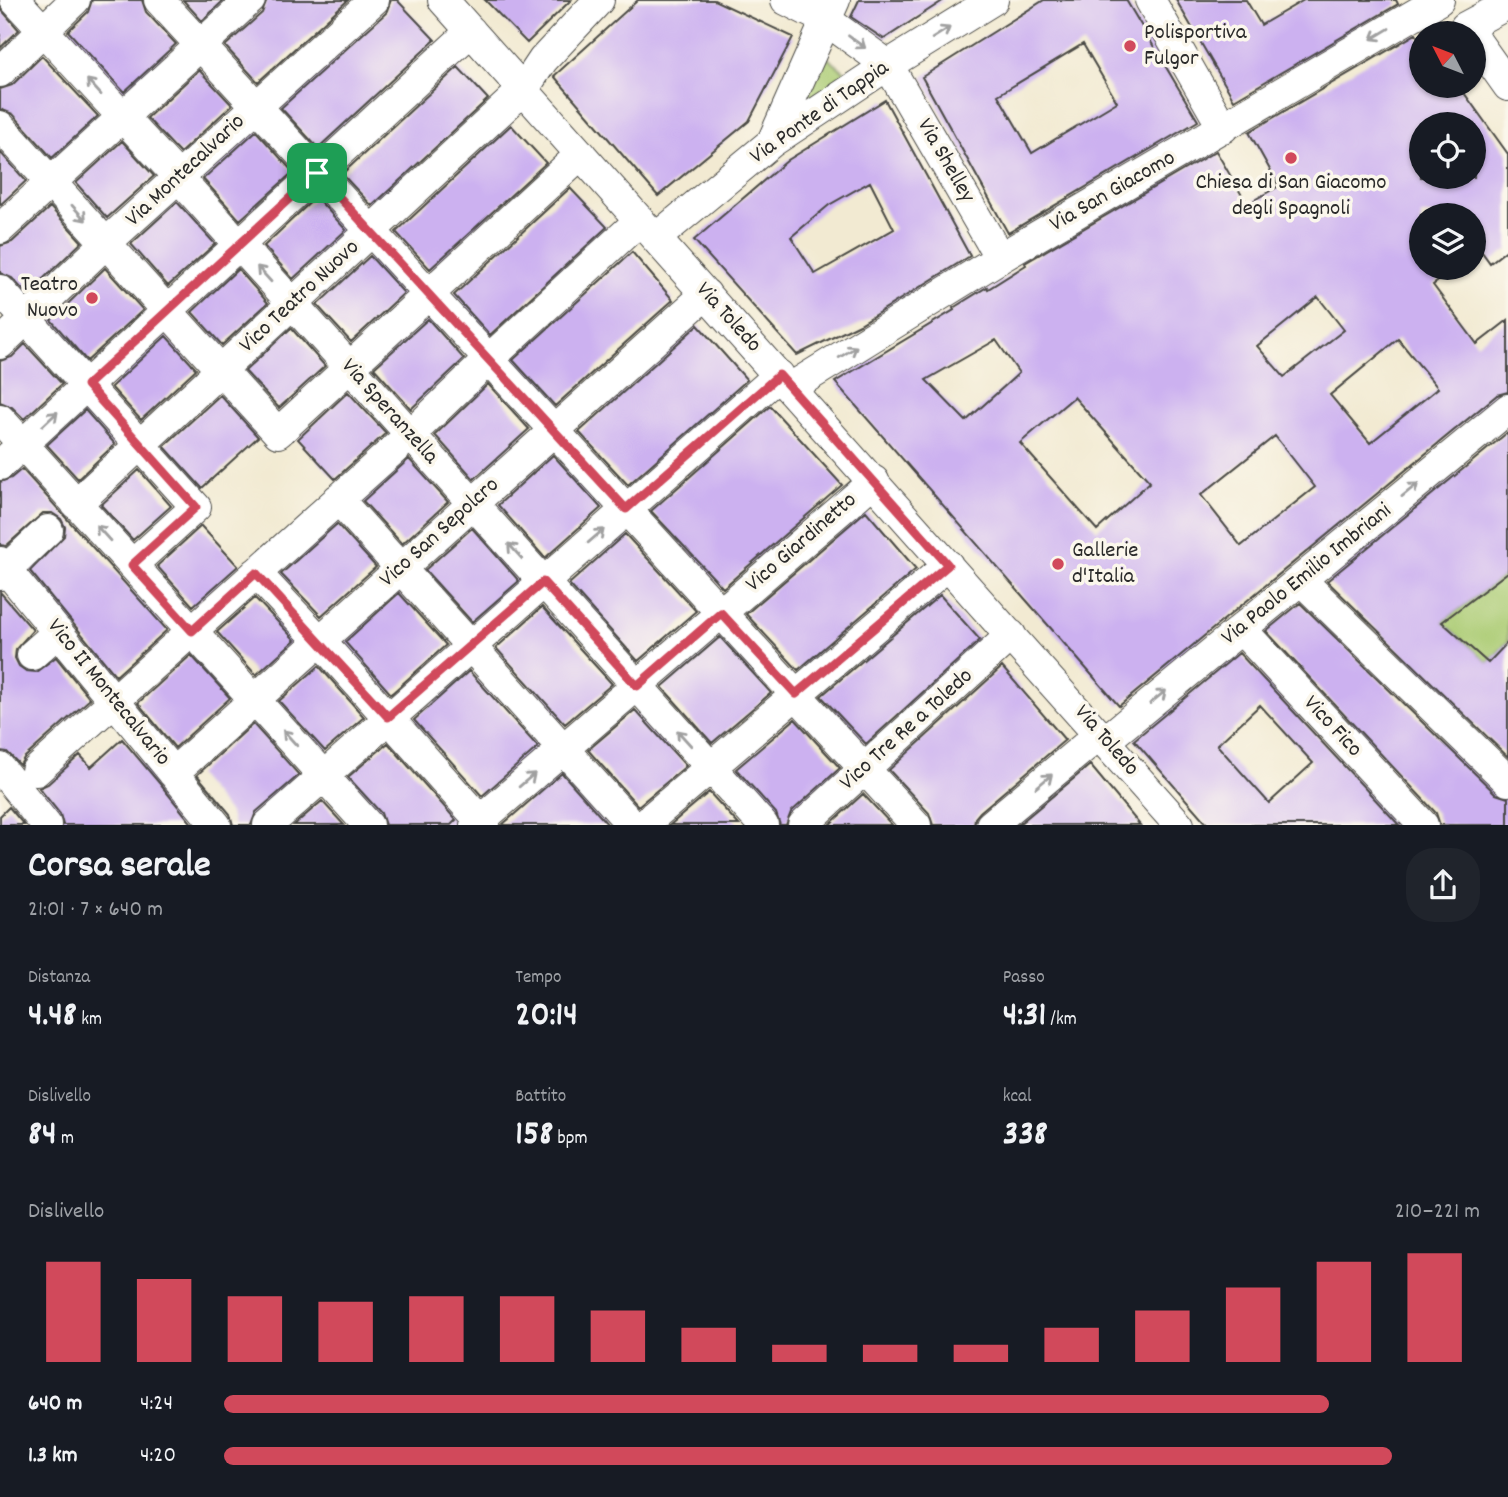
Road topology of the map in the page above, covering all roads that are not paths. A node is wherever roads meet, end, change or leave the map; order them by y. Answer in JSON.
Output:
{"nodes":[{"id":1,"x":15,"y":0,"type":"edge"},
{"id":2,"x":75,"y":0,"type":"edge"},
{"id":3,"x":159,"y":0,"type":"edge"},
{"id":4,"x":250,"y":0,"type":"edge"},
{"id":5,"x":374,"y":0,"type":"edge"},
{"id":6,"x":443,"y":0,"type":"edge"},
{"id":7,"x":786,"y":0,"type":"edge"},
{"id":8,"x":993,"y":0,"type":"edge"},
{"id":9,"x":1150,"y":0,"type":"edge"},
{"id":10,"x":1439,"y":0,"type":"edge"},
{"id":11,"x":1445,"y":0,"type":"edge"},
{"id":12,"x":597,"y":2,"type":"edge"},
{"id":13,"x":1508,"y":4,"type":"edge"},
{"id":14,"x":831,"y":10,"type":"edge"},
{"id":15,"x":1461,"y":21,"type":"edge"},
{"id":16,"x":1486,"y":21,"type":"edge"},
{"id":17,"x":43,"y":30,"type":"junction"},
{"id":18,"x":471,"y":31,"type":"junction"},
{"id":19,"x":200,"y":46,"type":"junction"},
{"id":20,"x":1486,"y":55,"type":"edge"},
{"id":21,"x":888,"y":65,"type":"junction"},
{"id":22,"x":0,"y":72,"type":"edge"},
{"id":23,"x":1508,"y":86,"type":"edge"},
{"id":24,"x":523,"y":90,"type":"junction"},
{"id":25,"x":256,"y":106,"type":"junction"},
{"id":26,"x":121,"y":118,"type":"junction"},
{"id":27,"x":0,"y":125,"type":"edge"},
{"id":28,"x":1223,"y":128,"type":"junction"},
{"id":29,"x":772,"y":142,"type":"junction"},
{"id":30,"x":581,"y":154,"type":"junction"},
{"id":31,"x":317,"y":173,"type":"junction"},
{"id":32,"x":179,"y":178,"type":"junction"},
{"id":33,"x":51,"y":182,"type":"junction"},
{"id":34,"x":0,"y":229,"type":"edge"},
{"id":35,"x":648,"y":229,"type":"junction"},
{"id":36,"x":370,"y":231,"type":"junction"},
{"id":37,"x":106,"y":243,"type":"junction"},
{"id":38,"x":239,"y":245,"type":"junction"},
{"id":39,"x":1000,"y":258,"type":"junction"},
{"id":40,"x":0,"y":290,"type":"edge"},
{"id":41,"x":429,"y":294,"type":"junction"},
{"id":42,"x":706,"y":294,"type":"junction"},
{"id":43,"x":292,"y":304,"type":"junction"},
{"id":44,"x":168,"y":310,"type":"junction"},
{"id":45,"x":26,"y":320,"type":"junction"},
{"id":46,"x":0,"y":344,"type":"edge"},
{"id":47,"x":489,"y":359,"type":"junction"},
{"id":48,"x":349,"y":368,"type":"junction"},
{"id":49,"x":221,"y":370,"type":"junction"},
{"id":50,"x":784,"y":381,"type":"junction"},
{"id":51,"x":87,"y":385,"type":"junction"},
{"id":52,"x":1508,"y":409,"type":"edge"},
{"id":53,"x":0,"y":419,"type":"edge"},
{"id":54,"x":554,"y":431,"type":"junction"},
{"id":55,"x":410,"y":435,"type":"junction"},
{"id":56,"x":23,"y":444,"type":"junction"},
{"id":57,"x":140,"y":445,"type":"junction"},
{"id":58,"x":0,"y":465,"type":"edge"},
{"id":59,"x":874,"y":481,"type":"junction"},
{"id":60,"x":338,"y":499,"type":"junction"},
{"id":61,"x":76,"y":504,"type":"junction"},
{"id":62,"x":472,"y":504,"type":"junction"},
{"id":63,"x":626,"y":509,"type":"junction"},
{"id":64,"x":48,"y":530,"type":"dead end"},
{"id":65,"x":132,"y":565,"type":"junction"},
{"id":66,"x":948,"y":565,"type":"junction"},
{"id":67,"x":2,"y":568,"type":"edge"},
{"id":68,"x":400,"y":568,"type":"junction"},
{"id":69,"x":256,"y":573,"type":"junction"},
{"id":70,"x":1301,"y":580,"type":"junction"},
{"id":71,"x":543,"y":582,"type":"junction"},
{"id":72,"x":721,"y":613,"type":"junction"},
{"id":73,"x":1241,"y":629,"type":"junction"},
{"id":74,"x":192,"y":631,"type":"junction"},
{"id":75,"x":58,"y":632,"type":"junction"},
{"id":76,"x":1011,"y":635,"type":"junction"},
{"id":77,"x":320,"y":641,"type":"junction"},
{"id":78,"x":470,"y":645,"type":"junction"},
{"id":79,"x":32,"y":655,"type":"dead end"},
{"id":80,"x":637,"y":686,"type":"junction"},
{"id":81,"x":264,"y":692,"type":"junction"},
{"id":82,"x":796,"y":694,"type":"junction"},
{"id":83,"x":114,"y":700,"type":"junction"},
{"id":84,"x":388,"y":717,"type":"junction"},
{"id":85,"x":1103,"y":737,"type":"junction"},
{"id":86,"x":563,"y":749,"type":"junction"},
{"id":87,"x":711,"y":767,"type":"junction"},
{"id":88,"x":864,"y":769,"type":"junction"},
{"id":89,"x":173,"y":773,"type":"junction"},
{"id":90,"x":324,"y":775,"type":"junction"},
{"id":91,"x":1508,"y":780,"type":"edge"},
{"id":92,"x":13,"y":782,"type":"edge"},
{"id":93,"x":480,"y":824,"type":"edge"},
{"id":94,"x":46,"y":825,"type":"edge"},
{"id":95,"x":216,"y":825,"type":"edge"},
{"id":96,"x":268,"y":825,"type":"edge"},
{"id":97,"x":368,"y":825,"type":"edge"},
{"id":98,"x":632,"y":825,"type":"edge"},
{"id":99,"x":643,"y":825,"type":"edge"},
{"id":100,"x":763,"y":825,"type":"edge"},
{"id":101,"x":803,"y":825,"type":"edge"},
{"id":102,"x":916,"y":825,"type":"edge"},
{"id":103,"x":991,"y":825,"type":"edge"},
{"id":104,"x":1179,"y":825,"type":"edge"},
{"id":105,"x":1423,"y":825,"type":"edge"}],
"edges":[{"from":1,"to":17,"type":"street","name":"Via Speranzella"},
{"from":2,"to":17,"type":"street"},
{"from":3,"to":19,"type":"street"},
{"from":4,"to":19,"type":"street"},
{"from":5,"to":25,"type":"street","name":"Via Montecalvario"},
{"from":6,"to":18,"type":"street","name":"Via Toledo"},
{"from":7,"to":14,"type":"street"},
{"from":21,"to":8,"type":"street","name":"Via Ponte di Tappia","one_way":true},
{"from":9,"to":28,"type":"street"},
{"from":10,"to":28,"type":"street","name":"Via San Giacomo","one_way":true},
{"from":11,"to":15,"type":"street"},
{"from":12,"to":24,"type":"street","name":"Vico Teatro Nuovo"},
{"from":13,"to":16,"type":"street"},
{"from":14,"to":21,"type":"street","one_way":true},
{"from":14,"to":29,"type":"street"},
{"from":17,"to":22,"type":"street"},
{"from":26,"to":17,"type":"street","name":"Via Speranzella","one_way":true},
{"from":18,"to":24,"type":"street","name":"Via Toledo"},
{"from":18,"to":31,"type":"street"},
{"from":19,"to":25,"type":"street"},
{"from":19,"to":26,"type":"street"},
{"from":20,"to":23,"type":"street"},
{"from":21,"to":29,"type":"street","name":"Via Ponte di Tappia"},
{"from":21,"to":39,"type":"street","name":"Via Shelley"},
{"from":24,"to":30,"type":"street","name":"Via Toledo"},
{"from":24,"to":36,"type":"street","name":"Vico Teatro Nuovo"},
{"from":25,"to":31,"type":"street"},
{"from":25,"to":32,"type":"street","name":"Via Montecalvario"},
{"from":26,"to":32,"type":"street","name":"Via Speranzella"},
{"from":26,"to":33,"type":"street"},
{"from":27,"to":33,"type":"street"},
{"from":28,"to":39,"type":"street","name":"Via San Giacomo"},
{"from":29,"to":35,"type":"street","name":"Via Ponte di Tappia"},
{"from":30,"to":35,"type":"street","name":"Via Toledo"},
{"from":30,"to":41,"type":"street"},
{"from":31,"to":36,"type":"street"},
{"from":31,"to":38,"type":"street"},
{"from":32,"to":37,"type":"street","name":"Via Montecalvario"},
{"from":32,"to":38,"type":"street","name":"Via Speranzella"},
{"from":33,"to":34,"type":"street"},
{"from":33,"to":37,"type":"street","one_way":true},
{"from":35,"to":42,"type":"street","name":"Via Toledo"},
{"from":35,"to":47,"type":"street","name":"Via Ponte di Tappia"},
{"from":36,"to":41,"type":"street"},
{"from":36,"to":43,"type":"street","name":"Vico Teatro Nuovo"},
{"from":37,"to":44,"type":"street"},
{"from":37,"to":45,"type":"street","name":"Via Montecalvario"},
{"from":43,"to":38,"type":"street","name":"Via Speranzella","one_way":true},
{"from":38,"to":44,"type":"street"},
{"from":50,"to":39,"type":"street","name":"Via San Giacomo","one_way":true},
{"from":40,"to":45,"type":"street"},
{"from":41,"to":47,"type":"street"},
{"from":41,"to":48,"type":"street"},
{"from":42,"to":50,"type":"street","name":"Via Toledo"},
{"from":42,"to":54,"type":"street","name":"Vico San Sepolcro"},
{"from":43,"to":48,"type":"street","name":"Via Speranzella"},
{"from":43,"to":49,"type":"street","name":"Vico Teatro Nuovo"},
{"from":44,"to":49,"type":"street"},
{"from":44,"to":51,"type":"street"},
{"from":45,"to":46,"type":"street","name":"Via Montecalvario"},
{"from":45,"to":51,"type":"street"},
{"from":47,"to":54,"type":"street"},
{"from":47,"to":55,"type":"street","name":"Via Ponte di Tappia"},
{"from":48,"to":49,"type":"street"},
{"from":48,"to":55,"type":"street","name":"Via Speranzella"},
{"from":49,"to":57,"type":"street","name":"Vico Teatro Nuovo"},
{"from":50,"to":59,"type":"street","name":"Via Toledo"},
{"from":50,"to":63,"type":"street","name":"Via San Giacomo"},
{"from":56,"to":51,"type":"street","one_way":true},
{"from":51,"to":57,"type":"street"},
{"from":70,"to":52,"type":"street","name":"Via Paolo Emilio Imbriani","one_way":true},
{"from":53,"to":56,"type":"street"},
{"from":54,"to":62,"type":"street","name":"Vico San Sepolcro"},
{"from":54,"to":63,"type":"street"},
{"from":55,"to":60,"type":"street","name":"Via Ponte di Tappia"},
{"from":55,"to":62,"type":"street","name":"Via Speranzella"},
{"from":56,"to":58,"type":"street"},
{"from":56,"to":61,"type":"street"},
{"from":57,"to":61,"type":"street","name":"Vico Teatro Nuovo"},
{"from":57,"to":65,"type":"street"},
{"from":59,"to":66,"type":"street","name":"Via Toledo"},
{"from":59,"to":72,"type":"street","name":"Vico Giardinetto"},
{"from":60,"to":68,"type":"street"},
{"from":60,"to":69,"type":"street","name":"Via Ponte di Tappia"},
{"from":65,"to":61,"type":"street","one_way":true},
{"from":62,"to":68,"type":"street","name":"Vico San Sepolcro"},
{"from":71,"to":62,"type":"street","name":"Via Speranzella","one_way":true},
{"from":71,"to":63,"type":"street","name":"Via San Giacomo","one_way":true},
{"from":63,"to":72,"type":"street"},
{"from":64,"to":67,"type":"street"},
{"from":65,"to":74,"type":"street"},
{"from":66,"to":76,"type":"street","name":"Via Toledo"},
{"from":66,"to":82,"type":"street"},
{"from":67,"to":75,"type":"street","name":"Vico II Montecalvario"},
{"from":68,"to":77,"type":"street","name":"Vico San Sepolcro"},
{"from":68,"to":78,"type":"street"},
{"from":69,"to":74,"type":"street","name":"Via Ponte di Tappia"},
{"from":69,"to":77,"type":"street"},
{"from":70,"to":73,"type":"street","name":"Via Paolo Emilio Imbriani"},
{"from":70,"to":91,"type":"street"},
{"from":71,"to":78,"type":"street","name":"Via San Giacomo"},
{"from":71,"to":80,"type":"street","name":"Via Speranzella"},
{"from":72,"to":80,"type":"street","name":"Vico Giardinetto"},
{"from":72,"to":82,"type":"street"},
{"from":85,"to":73,"type":"street","name":"Via Paolo Emilio Imbriani","one_way":true},
{"from":73,"to":105,"type":"street","name":"Vico Fico"},
{"from":74,"to":81,"type":"street"},
{"from":74,"to":83,"type":"street","name":"Via Ponte di Tappia"},
{"from":75,"to":79,"type":"street"},
{"from":75,"to":83,"type":"street","name":"Vico II Montecalvario"},
{"from":76,"to":85,"type":"street","name":"Via Toledo"},
{"from":76,"to":88,"type":"street","name":"Vico Tre Re a Toledo"},
{"from":77,"to":81,"type":"street","name":"Vico San Sepolcro"},
{"from":77,"to":84,"type":"street"},
{"from":78,"to":84,"type":"street","name":"Via San Giacomo"},
{"from":78,"to":86,"type":"street"},
{"from":80,"to":86,"type":"street","name":"Vico Giardinetto"},
{"from":87,"to":80,"type":"street","name":"Via Speranzella","one_way":true},
{"from":81,"to":89,"type":"street","name":"Vico San Sepolcro"},
{"from":90,"to":81,"type":"street","one_way":true},
{"from":82,"to":87,"type":"street"},
{"from":82,"to":88,"type":"street"},
{"from":83,"to":89,"type":"street","name":"Vico II Montecalvario"},
{"from":83,"to":92,"type":"street","name":"Via Ponte di Tappia"},
{"from":84,"to":90,"type":"street","name":"Via San Giacomo"},
{"from":84,"to":93,"type":"street"},
{"from":103,"to":85,"type":"street","name":"Via Paolo Emilio Imbriani","one_way":true},
{"from":85,"to":104,"type":"street","name":"Via Toledo"},
{"from":93,"to":86,"type":"street","name":"Vico Giardinetto","one_way":true},
{"from":86,"to":98,"type":"street"},
{"from":87,"to":99,"type":"street"},
{"from":87,"to":100,"type":"street","name":"Via Speranzella"},
{"from":88,"to":101,"type":"street","name":"Vico Tre Re a Toledo"},
{"from":88,"to":102,"type":"street"},
{"from":89,"to":95,"type":"street","name":"Vico II Montecalvario"},
{"from":90,"to":96,"type":"street","name":"Via San Giacomo"},
{"from":90,"to":97,"type":"street"},
{"from":92,"to":94,"type":"street"}]}
